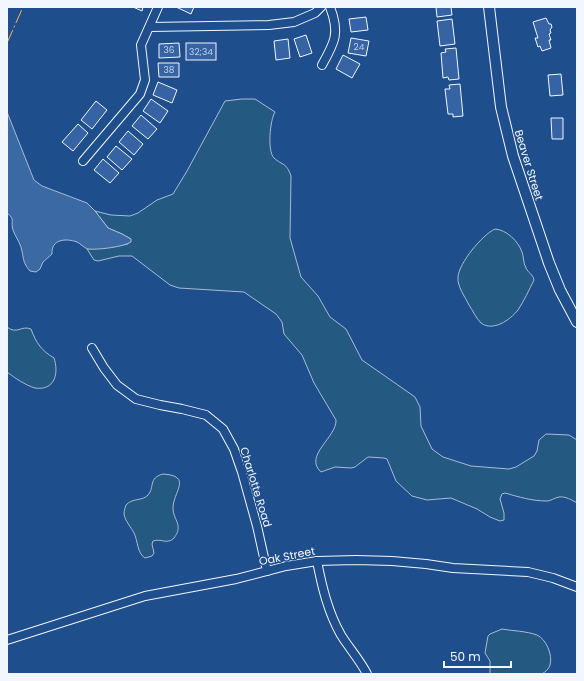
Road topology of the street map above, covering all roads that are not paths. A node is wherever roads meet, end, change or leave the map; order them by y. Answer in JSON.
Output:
{"nodes":[{"id":1,"x":158,"y":7,"type":"edge"},
{"id":2,"x":321,"y":7,"type":"edge"},
{"id":3,"x":330,"y":7,"type":"edge"},
{"id":4,"x":488,"y":7,"type":"edge"},
{"id":5,"x":150,"y":27,"type":"junction"},
{"id":6,"x":322,"y":65,"type":"dead end"},
{"id":7,"x":83,"y":162,"type":"dead end"},
{"id":8,"x":577,"y":322,"type":"edge"},
{"id":9,"x":92,"y":348,"type":"dead end"},
{"id":10,"x":317,"y":561,"type":"junction"},
{"id":11,"x":267,"y":571,"type":"junction"},
{"id":12,"x":577,"y":587,"type":"edge"},
{"id":13,"x":7,"y":640,"type":"edge"},
{"id":14,"x":367,"y":674,"type":"edge"}],
"edges":[{"from":1,"to":5,"type":"street"},
{"from":2,"to":5,"type":"street"},
{"from":3,"to":6,"type":"street"},
{"from":4,"to":8,"type":"street","name":"Beaver Street"},
{"from":5,"to":7,"type":"street"},
{"from":9,"to":11,"type":"street","name":"Charlotte Road"},
{"from":10,"to":11,"type":"street","name":"Oak Street"},
{"from":10,"to":12,"type":"street","name":"Oak Street"},
{"from":10,"to":14,"type":"street"},
{"from":11,"to":13,"type":"street","name":"Oak Street"}]}
